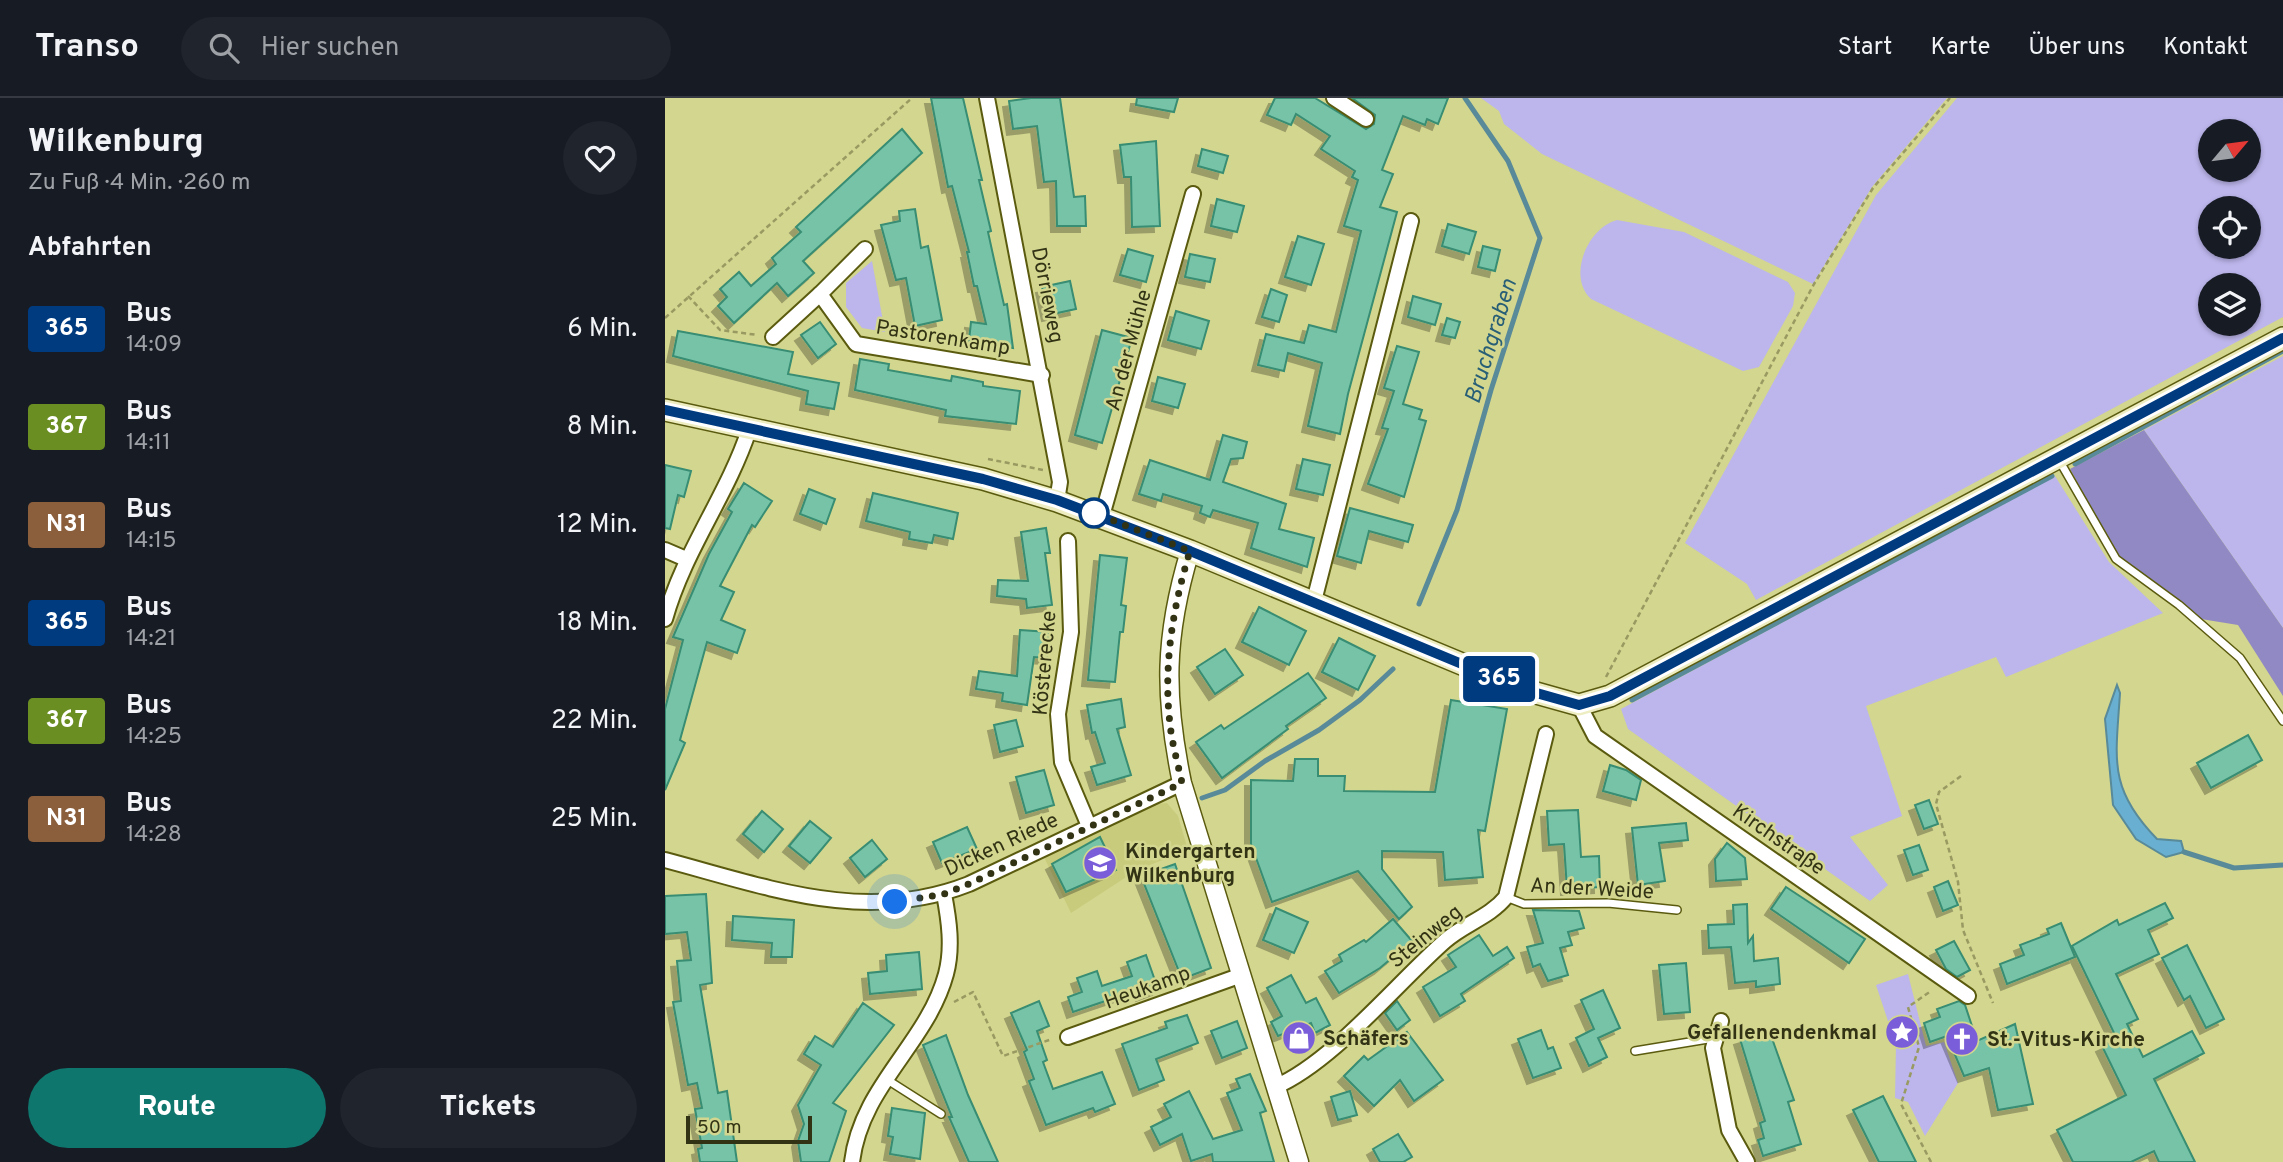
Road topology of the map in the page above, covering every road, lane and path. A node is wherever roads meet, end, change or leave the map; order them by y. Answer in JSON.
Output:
{"nodes":[{"id":1,"x":912,"y":98,"type":"edge"},
{"id":2,"x":988,"y":98,"type":"edge"},
{"id":3,"x":1334,"y":98,"type":"edge"},
{"id":4,"x":1950,"y":98,"type":"edge"},
{"id":5,"x":1366,"y":119,"type":"dead end"},
{"id":6,"x":1193,"y":194,"type":"dead end"},
{"id":7,"x":1411,"y":221,"type":"dead end"},
{"id":8,"x":865,"y":249,"type":"dead end"},
{"id":9,"x":820,"y":294,"type":"junction"},
{"id":10,"x":688,"y":296,"type":"junction"},
{"id":11,"x":665,"y":318,"type":"edge"},
{"id":12,"x":773,"y":337,"type":"joint"},
{"id":13,"x":2283,"y":338,"type":"edge"},
{"id":14,"x":1042,"y":375,"type":"junction"},
{"id":15,"x":665,"y":410,"type":"edge"},
{"id":16,"x":749,"y":430,"type":"junction"},
{"id":17,"x":2057,"y":456,"type":"junction"},
{"id":18,"x":1057,"y":500,"type":"junction"},
{"id":19,"x":1102,"y":516,"type":"junction"},
{"id":20,"x":1068,"y":541,"type":"dead end"},
{"id":21,"x":665,"y":550,"type":"edge"},
{"id":22,"x":1190,"y":551,"type":"junction"},
{"id":23,"x":686,"y":559,"type":"junction"},
{"id":24,"x":1314,"y":601,"type":"junction"},
{"id":25,"x":665,"y":619,"type":"edge"},
{"id":26,"x":1602,"y":684,"type":"dead end"},
{"id":27,"x":1579,"y":705,"type":"junction"},
{"id":28,"x":2283,"y":721,"type":"edge"},
{"id":29,"x":1546,"y":734,"type":"dead end"},
{"id":30,"x":1961,"y":776,"type":"dead end"},
{"id":31,"x":1182,"y":783,"type":"junction"},
{"id":32,"x":1089,"y":826,"type":"junction"},
{"id":33,"x":665,"y":860,"type":"edge"},
{"id":34,"x":944,"y":894,"type":"junction"},
{"id":35,"x":1506,"y":897,"type":"junction"},
{"id":36,"x":1677,"y":910,"type":"dead end"},
{"id":37,"x":1239,"y":976,"type":"junction"},
{"id":38,"x":1945,"y":981,"type":"junction"},
{"id":39,"x":1968,"y":996,"type":"dead end"},
{"id":40,"x":1993,"y":1003,"type":"dead end"},
{"id":41,"x":934,"y":1004,"type":"junction"},
{"id":42,"x":1721,"y":1021,"type":"joint"},
{"id":43,"x":1068,"y":1037,"type":"joint"},
{"id":44,"x":1635,"y":1051,"type":"dead end"},
{"id":45,"x":886,"y":1079,"type":"junction"},
{"id":46,"x":1275,"y":1087,"type":"junction"},
{"id":47,"x":941,"y":1114,"type":"dead end"},
{"id":48,"x":852,"y":1162,"type":"edge"},
{"id":49,"x":1299,"y":1162,"type":"edge"},
{"id":50,"x":1747,"y":1162,"type":"edge"},
{"id":51,"x":1931,"y":1162,"type":"edge"}],
"edges":[{"from":1,"to":10,"type":"path"},
{"from":2,"to":14,"type":"street","name":"Dörrieweg"},
{"from":3,"to":5,"type":"street"},
{"from":4,"to":26,"type":"path"},
{"from":6,"to":19,"type":"street","name":"An der Mühle"},
{"from":7,"to":24,"type":"street"},
{"from":8,"to":9,"type":"street"},
{"from":9,"to":12,"type":"street"},
{"from":9,"to":14,"type":"street","name":"Pastorenkamp"},
{"from":10,"to":11,"type":"path"},
{"from":10,"to":12,"type":"path"},
{"from":13,"to":17,"type":"main road"},
{"from":14,"to":18,"type":"street","name":"Dörrieweg"},
{"from":15,"to":16,"type":"main road"},
{"from":16,"to":18,"type":"main road"},
{"from":16,"to":23,"type":"street"},
{"from":17,"to":27,"type":"main road"},
{"from":17,"to":28,"type":"lane"},
{"from":18,"to":19,"type":"main road"},
{"from":19,"to":22,"type":"main road"},
{"from":20,"to":32,"type":"street","name":"Kösterecke"},
{"from":21,"to":23,"type":"street"},
{"from":22,"to":24,"type":"main road"},
{"from":22,"to":31,"type":"street"},
{"from":23,"to":25,"type":"street"},
{"from":24,"to":27,"type":"main road"},
{"from":27,"to":38,"type":"street","name":"Kirchstraße"},
{"from":29,"to":35,"type":"street"},
{"from":30,"to":40,"type":"path"},
{"from":31,"to":32,"type":"street","name":"Dicken Riede"},
{"from":31,"to":37,"type":"street"},
{"from":32,"to":34,"type":"street","name":"Dicken Riede"},
{"from":33,"to":34,"type":"street","name":"Dicken Riede"},
{"from":34,"to":41,"type":"street"},
{"from":35,"to":36,"type":"lane","name":"An der Weide"},
{"from":35,"to":46,"type":"street","name":"Steinweg"},
{"from":37,"to":43,"type":"street","name":"Heukamp"},
{"from":37,"to":46,"type":"street"},
{"from":38,"to":39,"type":"street","name":"Kirchstraße"},
{"from":38,"to":51,"type":"path"},
{"from":41,"to":43,"type":"path"},
{"from":41,"to":45,"type":"street"},
{"from":42,"to":44,"type":"lane"},
{"from":42,"to":50,"type":"street"},
{"from":45,"to":47,"type":"lane"},
{"from":45,"to":48,"type":"street"},
{"from":46,"to":49,"type":"street"}]}
